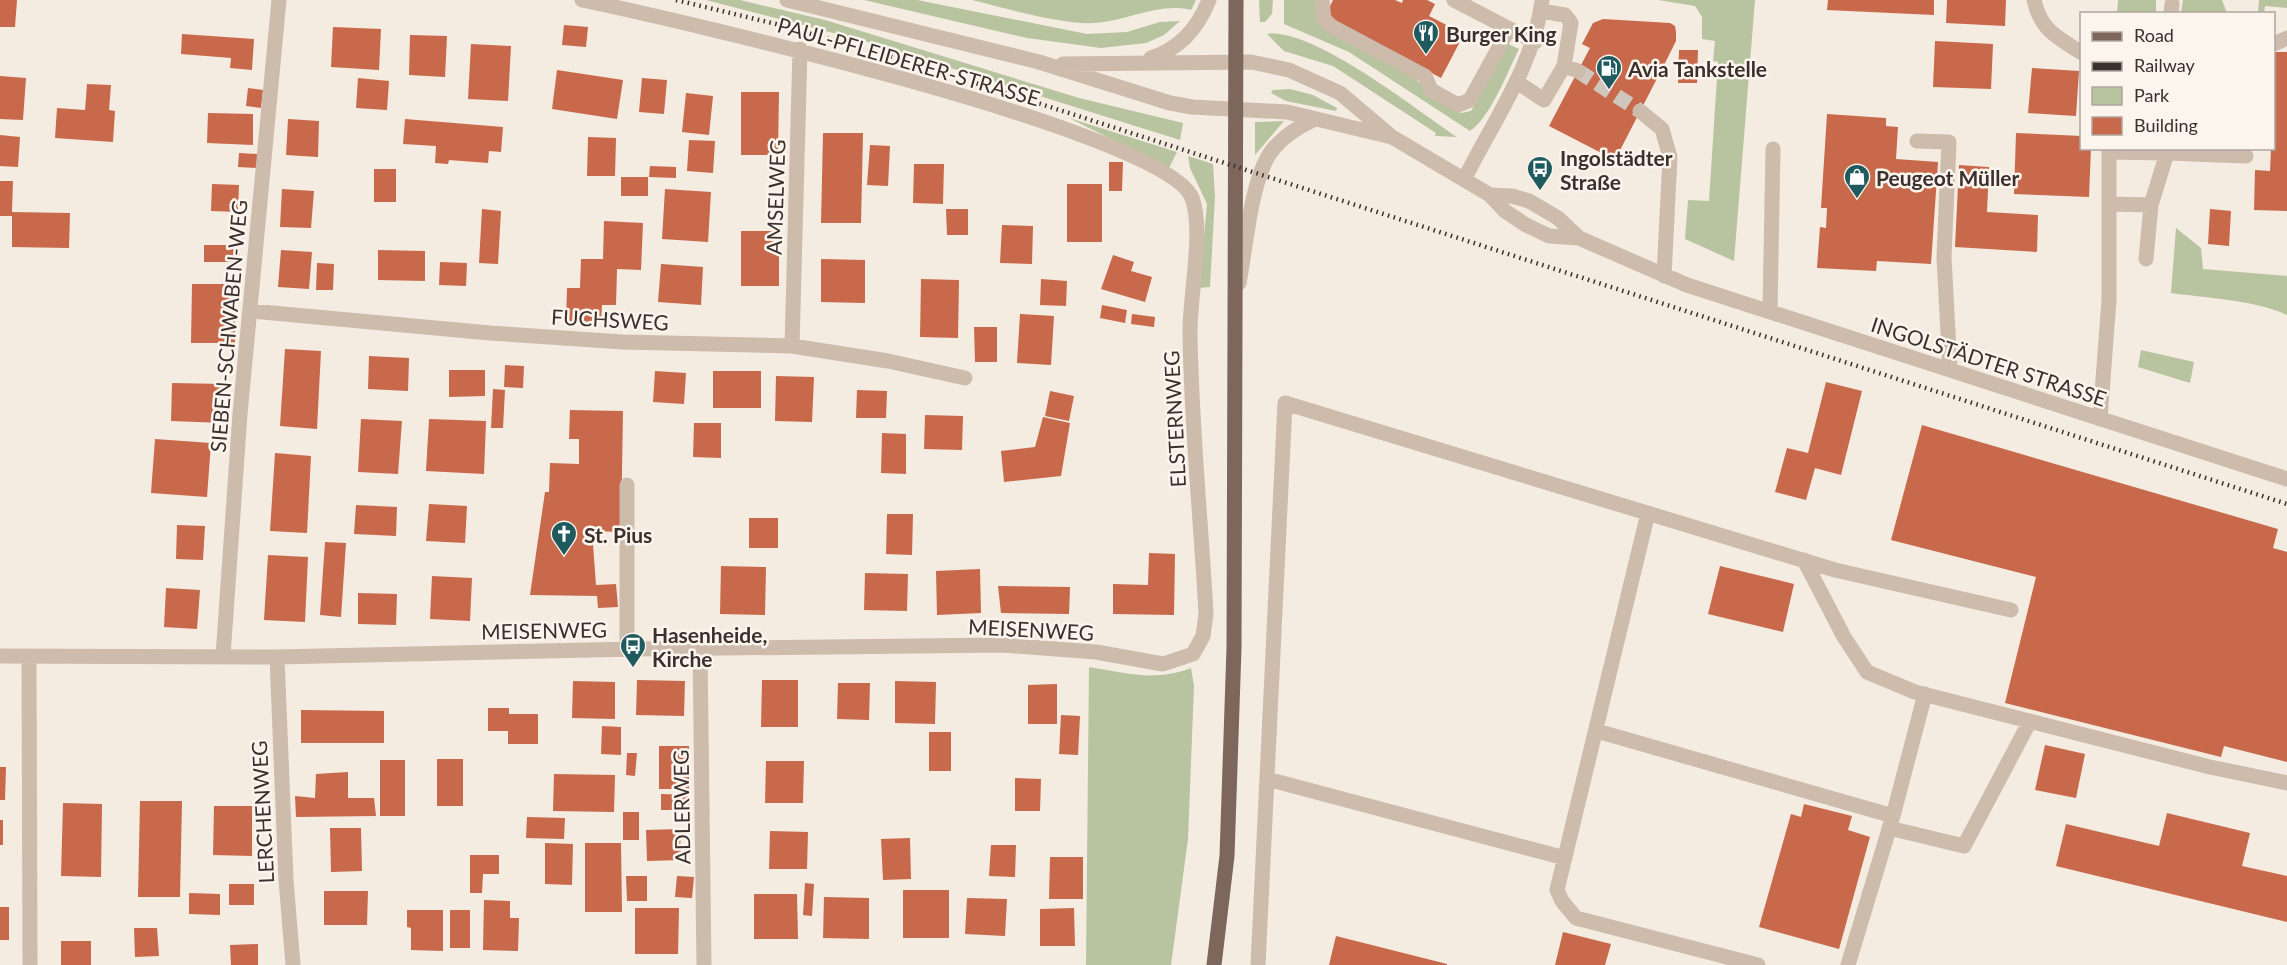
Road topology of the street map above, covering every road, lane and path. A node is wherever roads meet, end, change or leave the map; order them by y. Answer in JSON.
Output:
{"nodes":[{"id":1,"x":279,"y":0,"type":"edge"},
{"id":2,"x":582,"y":0,"type":"edge"},
{"id":3,"x":787,"y":0,"type":"edge"},
{"id":4,"x":1209,"y":0,"type":"edge"},
{"id":5,"x":1236,"y":0,"type":"edge"},
{"id":6,"x":1322,"y":0,"type":"edge"},
{"id":7,"x":1454,"y":0,"type":"edge"},
{"id":8,"x":2034,"y":0,"type":"edge"},
{"id":9,"x":1541,"y":5,"type":"edge"},
{"id":10,"x":1509,"y":29,"type":"junction"},
{"id":11,"x":1534,"y":42,"type":"junction"},
{"id":12,"x":800,"y":50,"type":"junction"},
{"id":13,"x":2080,"y":52,"type":"edge"},
{"id":14,"x":1039,"y":62,"type":"junction"},
{"id":15,"x":1139,"y":62,"type":"junction"},
{"id":16,"x":1236,"y":62,"type":"junction"},
{"id":17,"x":1517,"y":82,"type":"junction"},
{"id":18,"x":1235,"y":109,"type":"junction"},
{"id":19,"x":1640,"y":111,"type":"tunnel mouth"},
{"id":20,"x":1315,"y":119,"type":"junction"},
{"id":21,"x":1392,"y":137,"type":"junction"},
{"id":22,"x":1917,"y":141,"type":"dead end"},
{"id":23,"x":1773,"y":149,"type":"dead end"},
{"id":24,"x":2109,"y":150,"type":"edge"},
{"id":25,"x":2167,"y":151,"type":"edge"},
{"id":26,"x":2246,"y":156,"type":"dead end"},
{"id":27,"x":1464,"y":180,"type":"junction"},
{"id":28,"x":1180,"y":182,"type":"joint"},
{"id":29,"x":1490,"y":195,"type":"junction"},
{"id":30,"x":2109,"y":204,"type":"junction"},
{"id":31,"x":2151,"y":205,"type":"junction"},
{"id":32,"x":1579,"y":238,"type":"junction"},
{"id":33,"x":2146,"y":259,"type":"dead end"},
{"id":34,"x":1664,"y":276,"type":"junction"},
{"id":35,"x":1237,"y":293,"type":"junction"},
{"id":36,"x":251,"y":311,"type":"junction"},
{"id":37,"x":1770,"y":311,"type":"junction"},
{"id":38,"x":792,"y":346,"type":"junction"},
{"id":39,"x":1950,"y":370,"type":"junction"},
{"id":40,"x":964,"y":378,"type":"dead end"},
{"id":41,"x":2100,"y":419,"type":"junction"},
{"id":42,"x":2287,"y":479,"type":"edge"},
{"id":43,"x":627,"y":484,"type":"dead end"},
{"id":44,"x":1648,"y":513,"type":"junction"},
{"id":45,"x":1804,"y":560,"type":"junction"},
{"id":46,"x":2011,"y":610,"type":"dead end"},
{"id":47,"x":627,"y":650,"type":"junction"},
{"id":48,"x":700,"y":650,"type":"junction"},
{"id":49,"x":1193,"y":654,"type":"joint"},
{"id":50,"x":0,"y":656,"type":"edge"},
{"id":51,"x":223,"y":656,"type":"junction"},
{"id":52,"x":28,"y":657,"type":"junction"},
{"id":53,"x":277,"y":657,"type":"junction"},
{"id":54,"x":1925,"y":694,"type":"junction"},
{"id":55,"x":2030,"y":721,"type":"junction"},
{"id":56,"x":1597,"y":731,"type":"junction"},
{"id":57,"x":1267,"y":779,"type":"junction"},
{"id":58,"x":2287,"y":783,"type":"edge"},
{"id":59,"x":1891,"y":822,"type":"junction"},
{"id":60,"x":1565,"y":858,"type":"junction"},
{"id":61,"x":30,"y":965,"type":"edge"},
{"id":62,"x":293,"y":965,"type":"edge"},
{"id":63,"x":704,"y":965,"type":"edge"},
{"id":64,"x":1214,"y":965,"type":"edge"},
{"id":65,"x":1258,"y":965,"type":"edge"},
{"id":66,"x":1758,"y":965,"type":"edge"},
{"id":67,"x":1848,"y":965,"type":"edge"}],
"edges":[{"from":1,"to":36,"type":"street","name":"SIEBEN-SCHWABEN-WEG"},
{"from":2,"to":12,"type":"street","name":"PAUL-PFLEIDERER-STRASSE"},
{"from":3,"to":14,"type":"street","name":"INGOLSTÄDTER STRASSE"},
{"from":4,"to":15,"type":"street"},
{"from":5,"to":16,"type":"main road"},
{"from":6,"to":10,"type":"street"},
{"from":7,"to":10,"type":"street"},
{"from":8,"to":13,"type":"street"},
{"from":9,"to":11,"type":"street"},
{"from":9,"to":17,"type":"street"},
{"from":10,"to":11,"type":"street"},
{"from":11,"to":17,"type":"street"},
{"from":12,"to":28,"type":"street","name":"PAUL-PFLEIDERER-STRASSE"},
{"from":12,"to":38,"type":"street","name":"AMSELWEG"},
{"from":14,"to":15,"type":"street","name":"INGOLSTÄDTER STRASSE"},
{"from":14,"to":18,"type":"street","name":"INGOLSTÄDTER STRASSE"},
{"from":15,"to":16,"type":"street","name":"INGOLSTÄDTER STRASSE"},
{"from":16,"to":18,"type":"main road"},
{"from":16,"to":21,"type":"street","name":"INGOLSTÄDTER STRASSE"},
{"from":17,"to":27,"type":"street"},
{"from":18,"to":20,"type":"street","name":"INGOLSTÄDTER STRASSE"},
{"from":18,"to":35,"type":"main road"},
{"from":19,"to":34,"type":"street"},
{"from":20,"to":21,"type":"street","name":"INGOLSTÄDTER STRASSE"},
{"from":20,"to":35,"type":"street"},
{"from":21,"to":27,"type":"street","name":"INGOLSTÄDTER STRASSE"},
{"from":22,"to":39,"type":"street"},
{"from":23,"to":37,"type":"street"},
{"from":24,"to":25,"type":"street"},
{"from":24,"to":30,"type":"street"},
{"from":25,"to":26,"type":"street"},
{"from":25,"to":31,"type":"street"},
{"from":27,"to":29,"type":"street","name":"INGOLSTÄDTER STRASSE"},
{"from":28,"to":49,"type":"street","name":"ELSTERNWEG"},
{"from":29,"to":32,"type":"street","name":"INGOLSTÄDTER STRASSE"},
{"from":29,"to":32,"type":"street","name":"INGOLSTÄDTER STRASSE"},
{"from":30,"to":31,"type":"street"},
{"from":30,"to":41,"type":"street"},
{"from":31,"to":33,"type":"street"},
{"from":32,"to":34,"type":"street","name":"INGOLSTÄDTER STRASSE"},
{"from":34,"to":37,"type":"street","name":"INGOLSTÄDTER STRASSE"},
{"from":35,"to":64,"type":"main road"},
{"from":36,"to":38,"type":"street","name":"FUCHSWEG"},
{"from":36,"to":51,"type":"street","name":"SIEBEN-SCHWABEN-WEG"},
{"from":37,"to":39,"type":"street","name":"INGOLSTÄDTER STRASSE"},
{"from":38,"to":40,"type":"street","name":"FUCHSWEG"},
{"from":39,"to":41,"type":"street","name":"INGOLSTÄDTER STRASSE"},
{"from":41,"to":42,"type":"street","name":"INGOLSTÄDTER STRASSE"},
{"from":43,"to":47,"type":"street"},
{"from":44,"to":45,"type":"street"},
{"from":44,"to":56,"type":"street"},
{"from":44,"to":57,"type":"street"},
{"from":45,"to":46,"type":"street"},
{"from":45,"to":54,"type":"street"},
{"from":47,"to":48,"type":"street","name":"MEISENWEG"},
{"from":47,"to":53,"type":"street","name":"MEISENWEG"},
{"from":48,"to":49,"type":"street","name":"MEISENWEG"},
{"from":48,"to":63,"type":"street","name":"ADLERWEG"},
{"from":50,"to":52,"type":"street","name":"MEISENWEG"},
{"from":51,"to":52,"type":"street","name":"MEISENWEG"},
{"from":51,"to":53,"type":"street","name":"MEISENWEG"},
{"from":52,"to":61,"type":"street"},
{"from":53,"to":62,"type":"street","name":"LERCHENWEG"},
{"from":54,"to":55,"type":"street"},
{"from":54,"to":59,"type":"street"},
{"from":55,"to":58,"type":"street"},
{"from":55,"to":59,"type":"street"},
{"from":56,"to":59,"type":"street"},
{"from":56,"to":60,"type":"street"},
{"from":57,"to":60,"type":"street"},
{"from":57,"to":65,"type":"street"},
{"from":59,"to":67,"type":"street"},
{"from":60,"to":66,"type":"street"}]}
